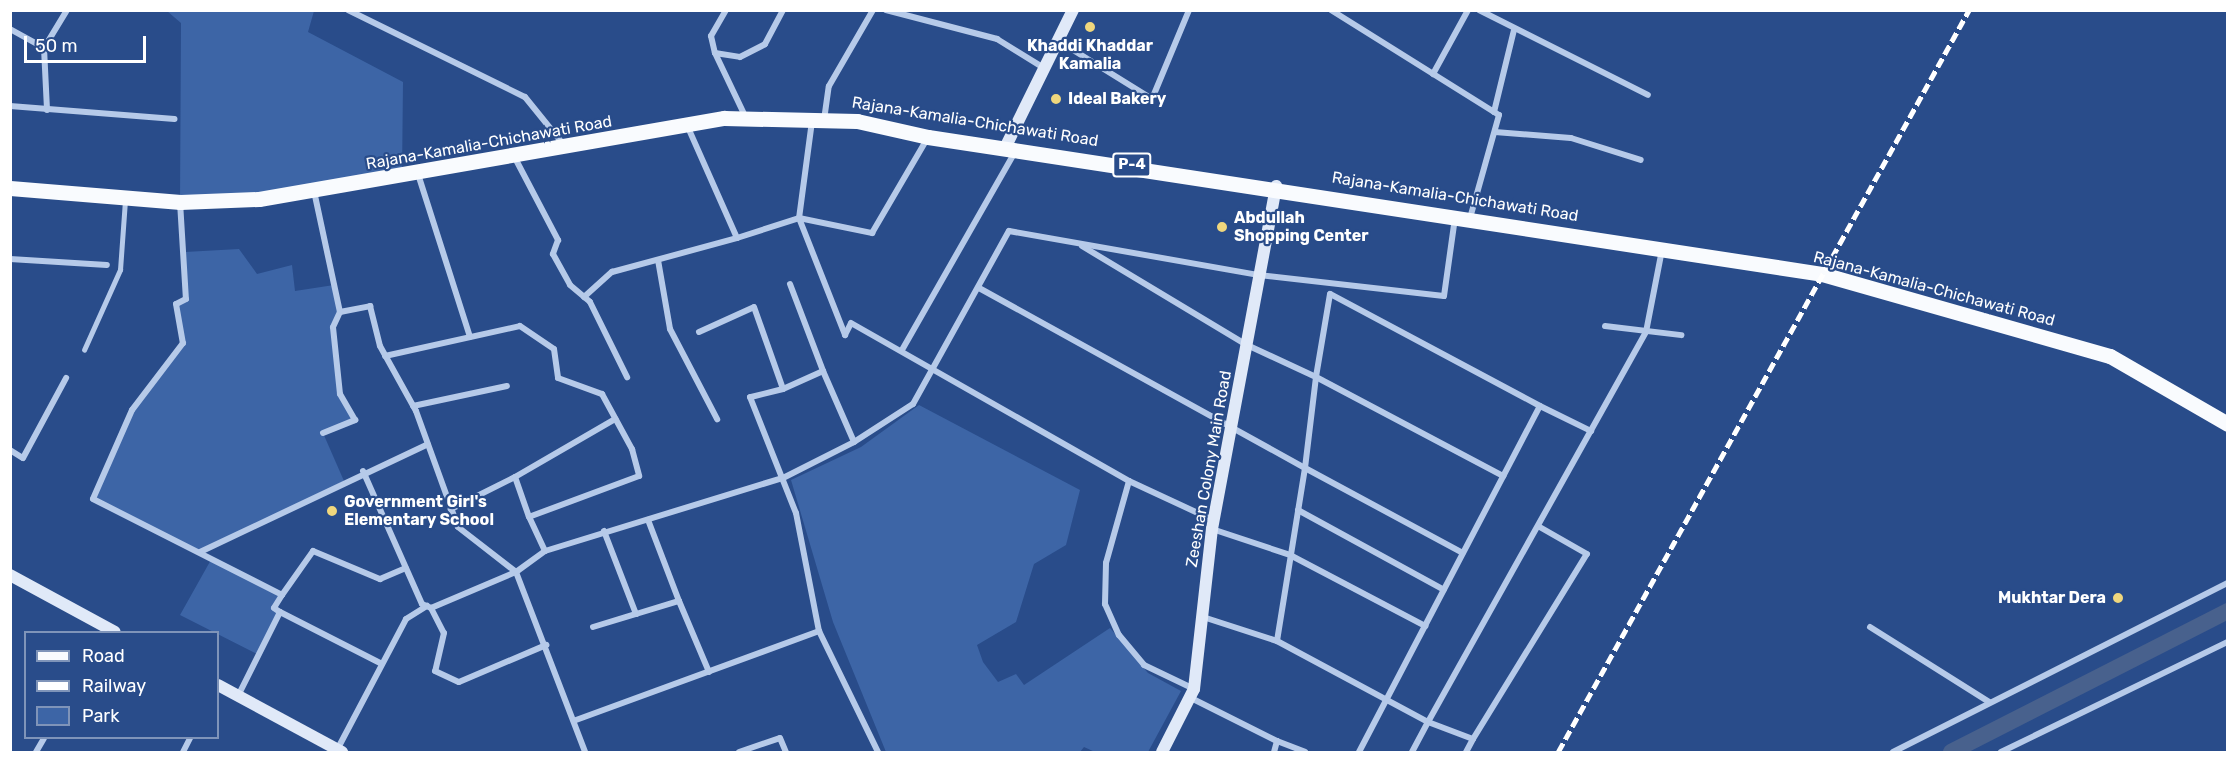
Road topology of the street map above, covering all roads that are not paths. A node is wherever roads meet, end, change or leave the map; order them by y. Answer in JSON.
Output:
{"nodes":[{"id":1,"x":67,"y":10,"type":"edge"},
{"id":2,"x":348,"y":10,"type":"edge"},
{"id":3,"x":726,"y":10,"type":"edge"},
{"id":4,"x":783,"y":10,"type":"edge"},
{"id":5,"x":873,"y":10,"type":"edge"},
{"id":6,"x":886,"y":10,"type":"edge"},
{"id":7,"x":1073,"y":10,"type":"edge"},
{"id":8,"x":1189,"y":10,"type":"edge"},
{"id":9,"x":1331,"y":10,"type":"edge"},
{"id":10,"x":1468,"y":10,"type":"edge"},
{"id":11,"x":1479,"y":10,"type":"edge"},
{"id":12,"x":10,"y":29,"type":"edge"},
{"id":13,"x":1514,"y":30,"type":"junction"},
{"id":14,"x":1057,"y":40,"type":"junction"},
{"id":15,"x":44,"y":48,"type":"junction"},
{"id":16,"x":715,"y":53,"type":"junction"},
{"id":17,"x":1044,"y":68,"type":"junction"},
{"id":18,"x":1433,"y":74,"type":"junction"},
{"id":19,"x":1648,"y":95,"type":"dead end"},
{"id":20,"x":10,"y":106,"type":"edge"},
{"id":21,"x":47,"y":110,"type":"junction"},
{"id":22,"x":1494,"y":112,"type":"junction"},
{"id":23,"x":747,"y":118,"type":"junction"},
{"id":24,"x":174,"y":120,"type":"dead end"},
{"id":25,"x":818,"y":120,"type":"junction"},
{"id":26,"x":687,"y":125,"type":"junction"},
{"id":27,"x":1495,"y":132,"type":"junction"},
{"id":28,"x":928,"y":137,"type":"junction"},
{"id":29,"x":1012,"y":146,"type":"junction"},
{"id":30,"x":568,"y":149,"type":"junction"},
{"id":31,"x":515,"y":158,"type":"junction"},
{"id":32,"x":1641,"y":160,"type":"dead end"},
{"id":33,"x":418,"y":174,"type":"junction"},
{"id":34,"x":1276,"y":186,"type":"junction"},
{"id":35,"x":10,"y":188,"type":"edge"},
{"id":36,"x":314,"y":191,"type":"junction"},
{"id":37,"x":126,"y":197,"type":"junction"},
{"id":38,"x":180,"y":202,"type":"junction"},
{"id":39,"x":1463,"y":216,"type":"junction"},
{"id":40,"x":799,"y":218,"type":"junction"},
{"id":41,"x":737,"y":238,"type":"junction"},
{"id":42,"x":1079,"y":244,"type":"junction"},
{"id":43,"x":1662,"y":250,"type":"junction"},
{"id":44,"x":10,"y":259,"type":"edge"},
{"id":45,"x":658,"y":260,"type":"junction"},
{"id":46,"x":107,"y":265,"type":"dead end"},
{"id":47,"x":1259,"y":275,"type":"junction"},
{"id":48,"x":1332,"y":282,"type":"junction"},
{"id":49,"x":790,"y":284,"type":"dead end"},
{"id":50,"x":979,"y":288,"type":"junction"},
{"id":51,"x":1330,"y":294,"type":"junction"},
{"id":52,"x":584,"y":297,"type":"junction"},
{"id":53,"x":340,"y":312,"type":"junction"},
{"id":54,"x":1605,"y":326,"type":"dead end"},
{"id":55,"x":699,"y":332,"type":"dead end"},
{"id":56,"x":1646,"y":332,"type":"junction"},
{"id":57,"x":1682,"y":334,"type":"dead end"},
{"id":58,"x":470,"y":337,"type":"junction"},
{"id":59,"x":1247,"y":345,"type":"junction"},
{"id":60,"x":84,"y":350,"type":"dead end"},
{"id":61,"x":902,"y":350,"type":"junction"},
{"id":62,"x":385,"y":356,"type":"junction"},
{"id":63,"x":936,"y":369,"type":"junction"},
{"id":64,"x":824,"y":371,"type":"junction"},
{"id":65,"x":627,"y":377,"type":"dead end"},
{"id":66,"x":1316,"y":377,"type":"junction"},
{"id":67,"x":66,"y":378,"type":"dead end"},
{"id":68,"x":507,"y":386,"type":"dead end"},
{"id":69,"x":783,"y":389,"type":"junction"},
{"id":70,"x":413,"y":406,"type":"junction"},
{"id":71,"x":1540,"y":406,"type":"junction"},
{"id":72,"x":615,"y":419,"type":"junction"},
{"id":73,"x":717,"y":419,"type":"dead end"},
{"id":74,"x":1233,"y":424,"type":"junction"},
{"id":75,"x":2228,"y":424,"type":"edge"},
{"id":76,"x":1590,"y":431,"type":"junction"},
{"id":77,"x":322,"y":433,"type":"dead end"},
{"id":78,"x":854,"y":442,"type":"junction"},
{"id":79,"x":428,"y":444,"type":"junction"},
{"id":80,"x":10,"y":450,"type":"edge"},
{"id":81,"x":1305,"y":468,"type":"junction"},
{"id":82,"x":363,"y":471,"type":"junction"},
{"id":83,"x":1503,"y":476,"type":"junction"},
{"id":84,"x":515,"y":477,"type":"junction"},
{"id":85,"x":783,"y":478,"type":"junction"},
{"id":86,"x":1129,"y":481,"type":"junction"},
{"id":87,"x":451,"y":509,"type":"junction"},
{"id":88,"x":1298,"y":510,"type":"junction"},
{"id":89,"x":529,"y":518,"type":"junction"},
{"id":90,"x":648,"y":520,"type":"junction"},
{"id":91,"x":1213,"y":525,"type":"junction"},
{"id":92,"x":1538,"y":526,"type":"junction"},
{"id":93,"x":604,"y":531,"type":"junction"},
{"id":94,"x":545,"y":551,"type":"junction"},
{"id":95,"x":200,"y":552,"type":"junction"},
{"id":96,"x":1463,"y":553,"type":"junction"},
{"id":97,"x":1290,"y":555,"type":"junction"},
{"id":98,"x":406,"y":568,"type":"junction"},
{"id":99,"x":516,"y":572,"type":"junction"},
{"id":100,"x":10,"y":575,"type":"edge"},
{"id":101,"x":2228,"y":583,"type":"edge"},
{"id":102,"x":1444,"y":590,"type":"junction"},
{"id":103,"x":282,"y":595,"type":"junction"},
{"id":104,"x":679,"y":601,"type":"junction"},
{"id":105,"x":429,"y":607,"type":"junction"},
{"id":106,"x":280,"y":612,"type":"junction"},
{"id":107,"x":636,"y":614,"type":"junction"},
{"id":108,"x":1203,"y":617,"type":"junction"},
{"id":109,"x":1425,"y":626,"type":"junction"},
{"id":110,"x":593,"y":627,"type":"dead end"},
{"id":111,"x":1870,"y":627,"type":"dead end"},
{"id":112,"x":107,"y":631,"type":"edge"},
{"id":113,"x":819,"y":631,"type":"junction"},
{"id":114,"x":1277,"y":641,"type":"junction"},
{"id":115,"x":2228,"y":642,"type":"edge"},
{"id":116,"x":546,"y":645,"type":"junction"},
{"id":117,"x":382,"y":664,"type":"junction"},
{"id":118,"x":709,"y":672,"type":"junction"},
{"id":119,"x":219,"y":686,"type":"edge"},
{"id":120,"x":1192,"y":694,"type":"junction"},
{"id":121,"x":238,"y":696,"type":"junction"},
{"id":122,"x":1388,"y":697,"type":"junction"},
{"id":123,"x":1989,"y":702,"type":"junction"},
{"id":124,"x":576,"y":720,"type":"junction"},
{"id":125,"x":1428,"y":722,"type":"junction"},
{"id":126,"x":43,"y":739,"type":"edge"},
{"id":127,"x":190,"y":739,"type":"edge"},
{"id":128,"x":1473,"y":740,"type":"junction"},
{"id":129,"x":1277,"y":741,"type":"junction"},
{"id":130,"x":339,"y":751,"type":"edge"},
{"id":131,"x":36,"y":753,"type":"edge"},
{"id":132,"x":183,"y":753,"type":"edge"},
{"id":133,"x":585,"y":753,"type":"edge"},
{"id":134,"x":739,"y":753,"type":"edge"},
{"id":135,"x":786,"y":753,"type":"edge"},
{"id":136,"x":878,"y":753,"type":"edge"},
{"id":137,"x":1162,"y":753,"type":"edge"},
{"id":138,"x":1274,"y":753,"type":"edge"},
{"id":139,"x":1305,"y":753,"type":"edge"},
{"id":140,"x":1359,"y":753,"type":"edge"},
{"id":141,"x":1412,"y":753,"type":"edge"},
{"id":142,"x":1466,"y":753,"type":"edge"},
{"id":143,"x":1893,"y":753,"type":"edge"},
{"id":144,"x":2001,"y":753,"type":"edge"}],
"edges":[{"from":1,"to":15,"type":"street"},
{"from":2,"to":30,"type":"street"},
{"from":3,"to":16,"type":"street"},
{"from":4,"to":16,"type":"street"},
{"from":5,"to":25,"type":"street"},
{"from":6,"to":17,"type":"street"},
{"from":7,"to":14,"type":"street"},
{"from":8,"to":14,"type":"street"},
{"from":9,"to":18,"type":"street"},
{"from":10,"to":18,"type":"street"},
{"from":11,"to":13,"type":"street"},
{"from":12,"to":15,"type":"street"},
{"from":13,"to":19,"type":"street"},
{"from":13,"to":22,"type":"street"},
{"from":14,"to":17,"type":"street"},
{"from":15,"to":21,"type":"street"},
{"from":16,"to":23,"type":"street"},
{"from":17,"to":29,"type":"street"},
{"from":18,"to":22,"type":"street"},
{"from":20,"to":21,"type":"street"},
{"from":21,"to":24,"type":"street"},
{"from":22,"to":27,"type":"street"},
{"from":23,"to":25,"type":"main road","name":"Rajana-Kamalia-Chichawati Road","number":"P-4"},
{"from":23,"to":26,"type":"main road","name":"Rajana-Kamalia-Chichawati Road","number":"P-4"},
{"from":25,"to":28,"type":"main road","name":"Rajana-Kamalia-Chichawati Road","number":"P-4"},
{"from":25,"to":40,"type":"street"},
{"from":26,"to":30,"type":"main road","name":"Rajana-Kamalia-Chichawati Road","number":"P-4"},
{"from":26,"to":41,"type":"street"},
{"from":27,"to":32,"type":"street"},
{"from":27,"to":39,"type":"street"},
{"from":28,"to":29,"type":"main road","name":"Rajana-Kamalia-Chichawati Road","number":"P-4"},
{"from":28,"to":40,"type":"street"},
{"from":29,"to":34,"type":"main road","name":"Rajana-Kamalia-Chichawati Road","number":"P-4"},
{"from":29,"to":61,"type":"street"},
{"from":30,"to":31,"type":"main road","name":"Rajana-Kamalia-Chichawati Road","number":"P-4"},
{"from":31,"to":33,"type":"main road","name":"Rajana-Kamalia-Chichawati Road","number":"P-4"},
{"from":31,"to":52,"type":"street"},
{"from":33,"to":36,"type":"main road","name":"Rajana-Kamalia-Chichawati Road","number":"P-4"},
{"from":33,"to":58,"type":"street"},
{"from":34,"to":39,"type":"main road","name":"Rajana-Kamalia-Chichawati Road","number":"P-4"},
{"from":34,"to":47,"type":"street","name":"Zeeshan Colony Main Road"},
{"from":35,"to":37,"type":"main road","name":"Rajana-Kamalia-Chichawati Road","number":"P-4"},
{"from":36,"to":38,"type":"main road","name":"Rajana-Kamalia-Chichawati Road","number":"P-4"},
{"from":36,"to":53,"type":"street"},
{"from":37,"to":38,"type":"main road","name":"Rajana-Kamalia-Chichawati Road","number":"P-4"},
{"from":37,"to":60,"type":"lane"},
{"from":38,"to":95,"type":"street"},
{"from":39,"to":43,"type":"main road","name":"Rajana-Kamalia-Chichawati Road","number":"P-4"},
{"from":39,"to":48,"type":"street"},
{"from":40,"to":41,"type":"street"},
{"from":40,"to":61,"type":"street"},
{"from":41,"to":45,"type":"street"},
{"from":42,"to":47,"type":"street"},
{"from":42,"to":50,"type":"street"},
{"from":42,"to":59,"type":"street"},
{"from":43,"to":56,"type":"street"},
{"from":43,"to":75,"type":"main road","name":"Rajana-Kamalia-Chichawati Road","number":"P-4"},
{"from":44,"to":46,"type":"street"},
{"from":45,"to":52,"type":"street"},
{"from":45,"to":73,"type":"street"},
{"from":47,"to":48,"type":"street"},
{"from":47,"to":59,"type":"street","name":"Zeeshan Colony Main Road"},
{"from":48,"to":51,"type":"street"},
{"from":49,"to":64,"type":"street"},
{"from":50,"to":63,"type":"street"},
{"from":50,"to":74,"type":"street"},
{"from":51,"to":66,"type":"street"},
{"from":51,"to":71,"type":"street"},
{"from":52,"to":65,"type":"street"},
{"from":53,"to":62,"type":"street"},
{"from":53,"to":77,"type":"street"},
{"from":54,"to":56,"type":"street"},
{"from":55,"to":69,"type":"street"},
{"from":56,"to":57,"type":"street"},
{"from":56,"to":76,"type":"street"},
{"from":58,"to":62,"type":"street"},
{"from":58,"to":72,"type":"street"},
{"from":59,"to":66,"type":"street"},
{"from":59,"to":74,"type":"street","name":"Zeeshan Colony Main Road"},
{"from":61,"to":63,"type":"street"},
{"from":62,"to":70,"type":"street"},
{"from":63,"to":78,"type":"street"},
{"from":63,"to":86,"type":"street"},
{"from":64,"to":69,"type":"street"},
{"from":64,"to":78,"type":"street"},
{"from":66,"to":81,"type":"street"},
{"from":66,"to":83,"type":"street"},
{"from":67,"to":80,"type":"street"},
{"from":68,"to":70,"type":"street"},
{"from":69,"to":85,"type":"street"},
{"from":70,"to":79,"type":"street"},
{"from":71,"to":76,"type":"street"},
{"from":71,"to":83,"type":"street"},
{"from":72,"to":84,"type":"street"},
{"from":72,"to":89,"type":"street"},
{"from":74,"to":81,"type":"street"},
{"from":74,"to":91,"type":"street","name":"Zeeshan Colony Main Road"},
{"from":76,"to":92,"type":"street"},
{"from":78,"to":85,"type":"street"},
{"from":79,"to":82,"type":"street"},
{"from":79,"to":87,"type":"street"},
{"from":81,"to":88,"type":"street"},
{"from":81,"to":96,"type":"street"},
{"from":82,"to":95,"type":"street"},
{"from":82,"to":98,"type":"street"},
{"from":83,"to":96,"type":"street"},
{"from":84,"to":87,"type":"street"},
{"from":84,"to":89,"type":"street"},
{"from":85,"to":90,"type":"street"},
{"from":85,"to":113,"type":"street"},
{"from":86,"to":91,"type":"street"},
{"from":86,"to":120,"type":"street"},
{"from":87,"to":99,"type":"street"},
{"from":88,"to":97,"type":"street"},
{"from":88,"to":102,"type":"street"},
{"from":89,"to":94,"type":"street"},
{"from":90,"to":93,"type":"street"},
{"from":90,"to":104,"type":"street"},
{"from":91,"to":97,"type":"street"},
{"from":91,"to":108,"type":"street","name":"Zeeshan Colony Main Road"},
{"from":92,"to":125,"type":"street"},
{"from":92,"to":128,"type":"street"},
{"from":93,"to":94,"type":"street"},
{"from":93,"to":107,"type":"street"},
{"from":94,"to":99,"type":"street"},
{"from":95,"to":103,"type":"street"},
{"from":96,"to":102,"type":"street"},
{"from":97,"to":109,"type":"street"},
{"from":97,"to":114,"type":"street"},
{"from":98,"to":103,"type":"street"},
{"from":98,"to":105,"type":"street"},
{"from":99,"to":105,"type":"street"},
{"from":99,"to":116,"type":"street"},
{"from":100,"to":112,"type":"street"},
{"from":101,"to":123,"type":"street"},
{"from":102,"to":109,"type":"street"},
{"from":103,"to":106,"type":"street"},
{"from":104,"to":107,"type":"street"},
{"from":104,"to":118,"type":"street"},
{"from":105,"to":116,"type":"street"},
{"from":105,"to":117,"type":"street"},
{"from":106,"to":117,"type":"street"},
{"from":106,"to":121,"type":"street"},
{"from":107,"to":110,"type":"street"},
{"from":108,"to":114,"type":"street"},
{"from":108,"to":120,"type":"street","name":"Zeeshan Colony Main Road"},
{"from":109,"to":122,"type":"street"},
{"from":111,"to":123,"type":"street"},
{"from":113,"to":118,"type":"street"},
{"from":113,"to":136,"type":"street"},
{"from":114,"to":122,"type":"street"},
{"from":115,"to":144,"type":"street"},
{"from":116,"to":124,"type":"street"},
{"from":117,"to":130,"type":"street"},
{"from":118,"to":124,"type":"street"},
{"from":119,"to":121,"type":"street"},
{"from":120,"to":129,"type":"street"},
{"from":120,"to":137,"type":"street","name":"Zeeshan Colony Main Road"},
{"from":121,"to":130,"type":"street"},
{"from":122,"to":125,"type":"street"},
{"from":122,"to":140,"type":"street"},
{"from":123,"to":143,"type":"street"},
{"from":124,"to":133,"type":"street"},
{"from":125,"to":128,"type":"street"},
{"from":125,"to":141,"type":"street"},
{"from":126,"to":131,"type":"street"},
{"from":127,"to":132,"type":"street"},
{"from":128,"to":142,"type":"street"},
{"from":129,"to":138,"type":"street"},
{"from":129,"to":139,"type":"street"},
{"from":134,"to":135,"type":"street"}]}
